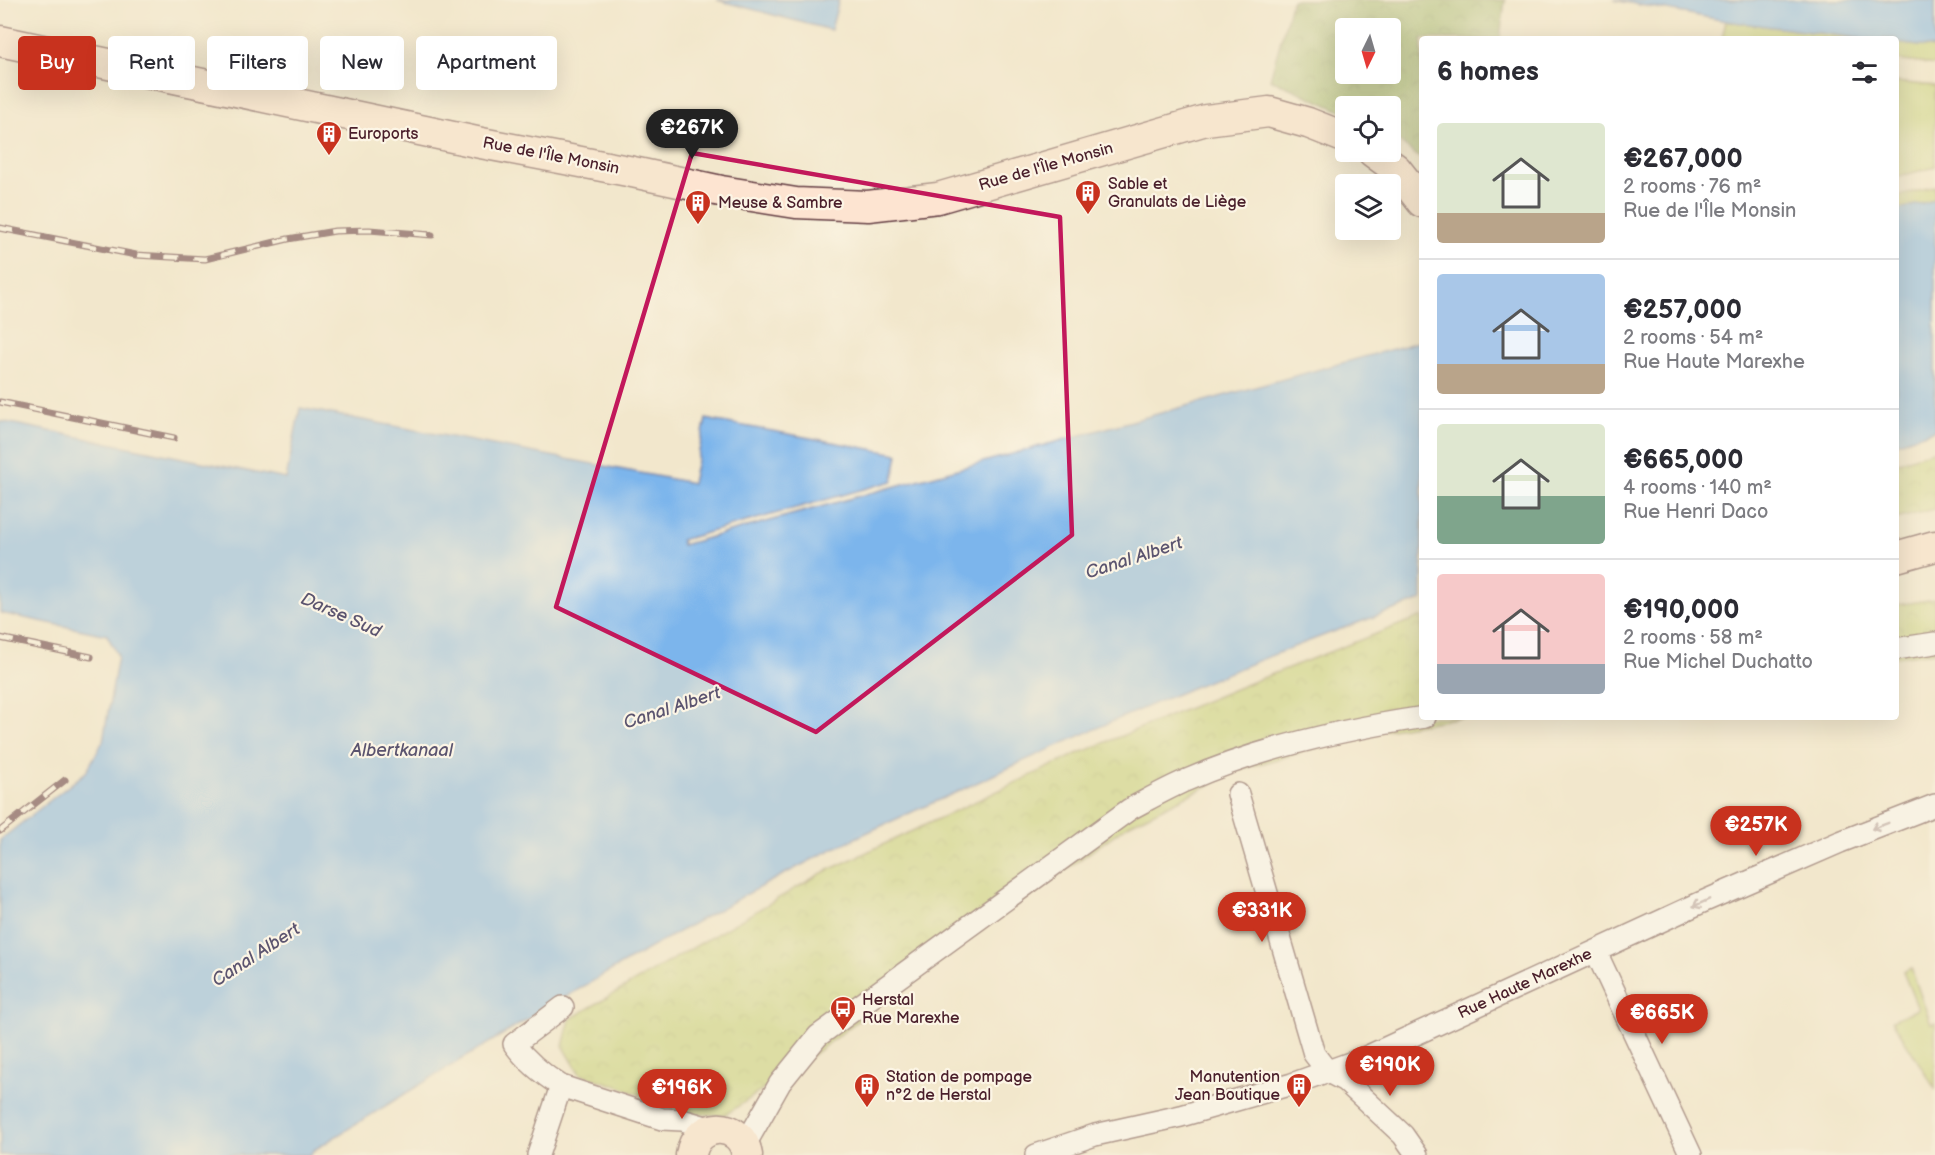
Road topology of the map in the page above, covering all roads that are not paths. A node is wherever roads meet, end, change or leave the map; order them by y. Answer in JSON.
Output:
{"nodes":[{"id":1,"x":0,"y":41,"type":"edge"},
{"id":2,"x":1335,"y":134,"type":"edge"},
{"id":3,"x":1387,"y":162,"type":"edge"},
{"id":4,"x":1419,"y":198,"type":"edge"},
{"id":5,"x":1935,"y":546,"type":"edge"},
{"id":6,"x":1899,"y":556,"type":"edge"},
{"id":7,"x":1935,"y":643,"type":"edge"},
{"id":8,"x":1899,"y":649,"type":"edge"},
{"id":9,"x":1419,"y":718,"type":"edge"},
{"id":10,"x":1238,"y":794,"type":"dead end"},
{"id":11,"x":1935,"y":805,"type":"edge"},
{"id":12,"x":1596,"y":952,"type":"junction"},
{"id":13,"x":562,"y":1007,"type":"dead end"},
{"id":14,"x":1328,"y":1072,"type":"junction"},
{"id":15,"x":561,"y":1086,"type":"junction"},
{"id":16,"x":699,"y":1144,"type":"edge"},
{"id":17,"x":746,"y":1150,"type":"edge"},
{"id":18,"x":538,"y":1155,"type":"edge"},
{"id":19,"x":1036,"y":1155,"type":"edge"},
{"id":20,"x":1417,"y":1155,"type":"edge"},
{"id":21,"x":1691,"y":1155,"type":"edge"}],
"edges":[{"from":1,"to":2,"type":"street","name":"Rue de l'Île Monsin"},
{"from":3,"to":4,"type":"street"},
{"from":5,"to":6,"type":"street"},
{"from":7,"to":8,"type":"street"},
{"from":9,"to":17,"type":"street"},
{"from":10,"to":14,"type":"street"},
{"from":11,"to":12,"type":"street","name":"Rue Haute Marexhe","one_way":true},
{"from":12,"to":14,"type":"street","name":"Rue Haute Marexhe"},
{"from":12,"to":21,"type":"street"},
{"from":13,"to":15,"type":"street"},
{"from":14,"to":19,"type":"street","name":"Rue Haute Marexhe"},
{"from":14,"to":20,"type":"street"},
{"from":15,"to":16,"type":"street"},
{"from":15,"to":18,"type":"street"},
{"from":16,"to":17,"type":"street"}]}
